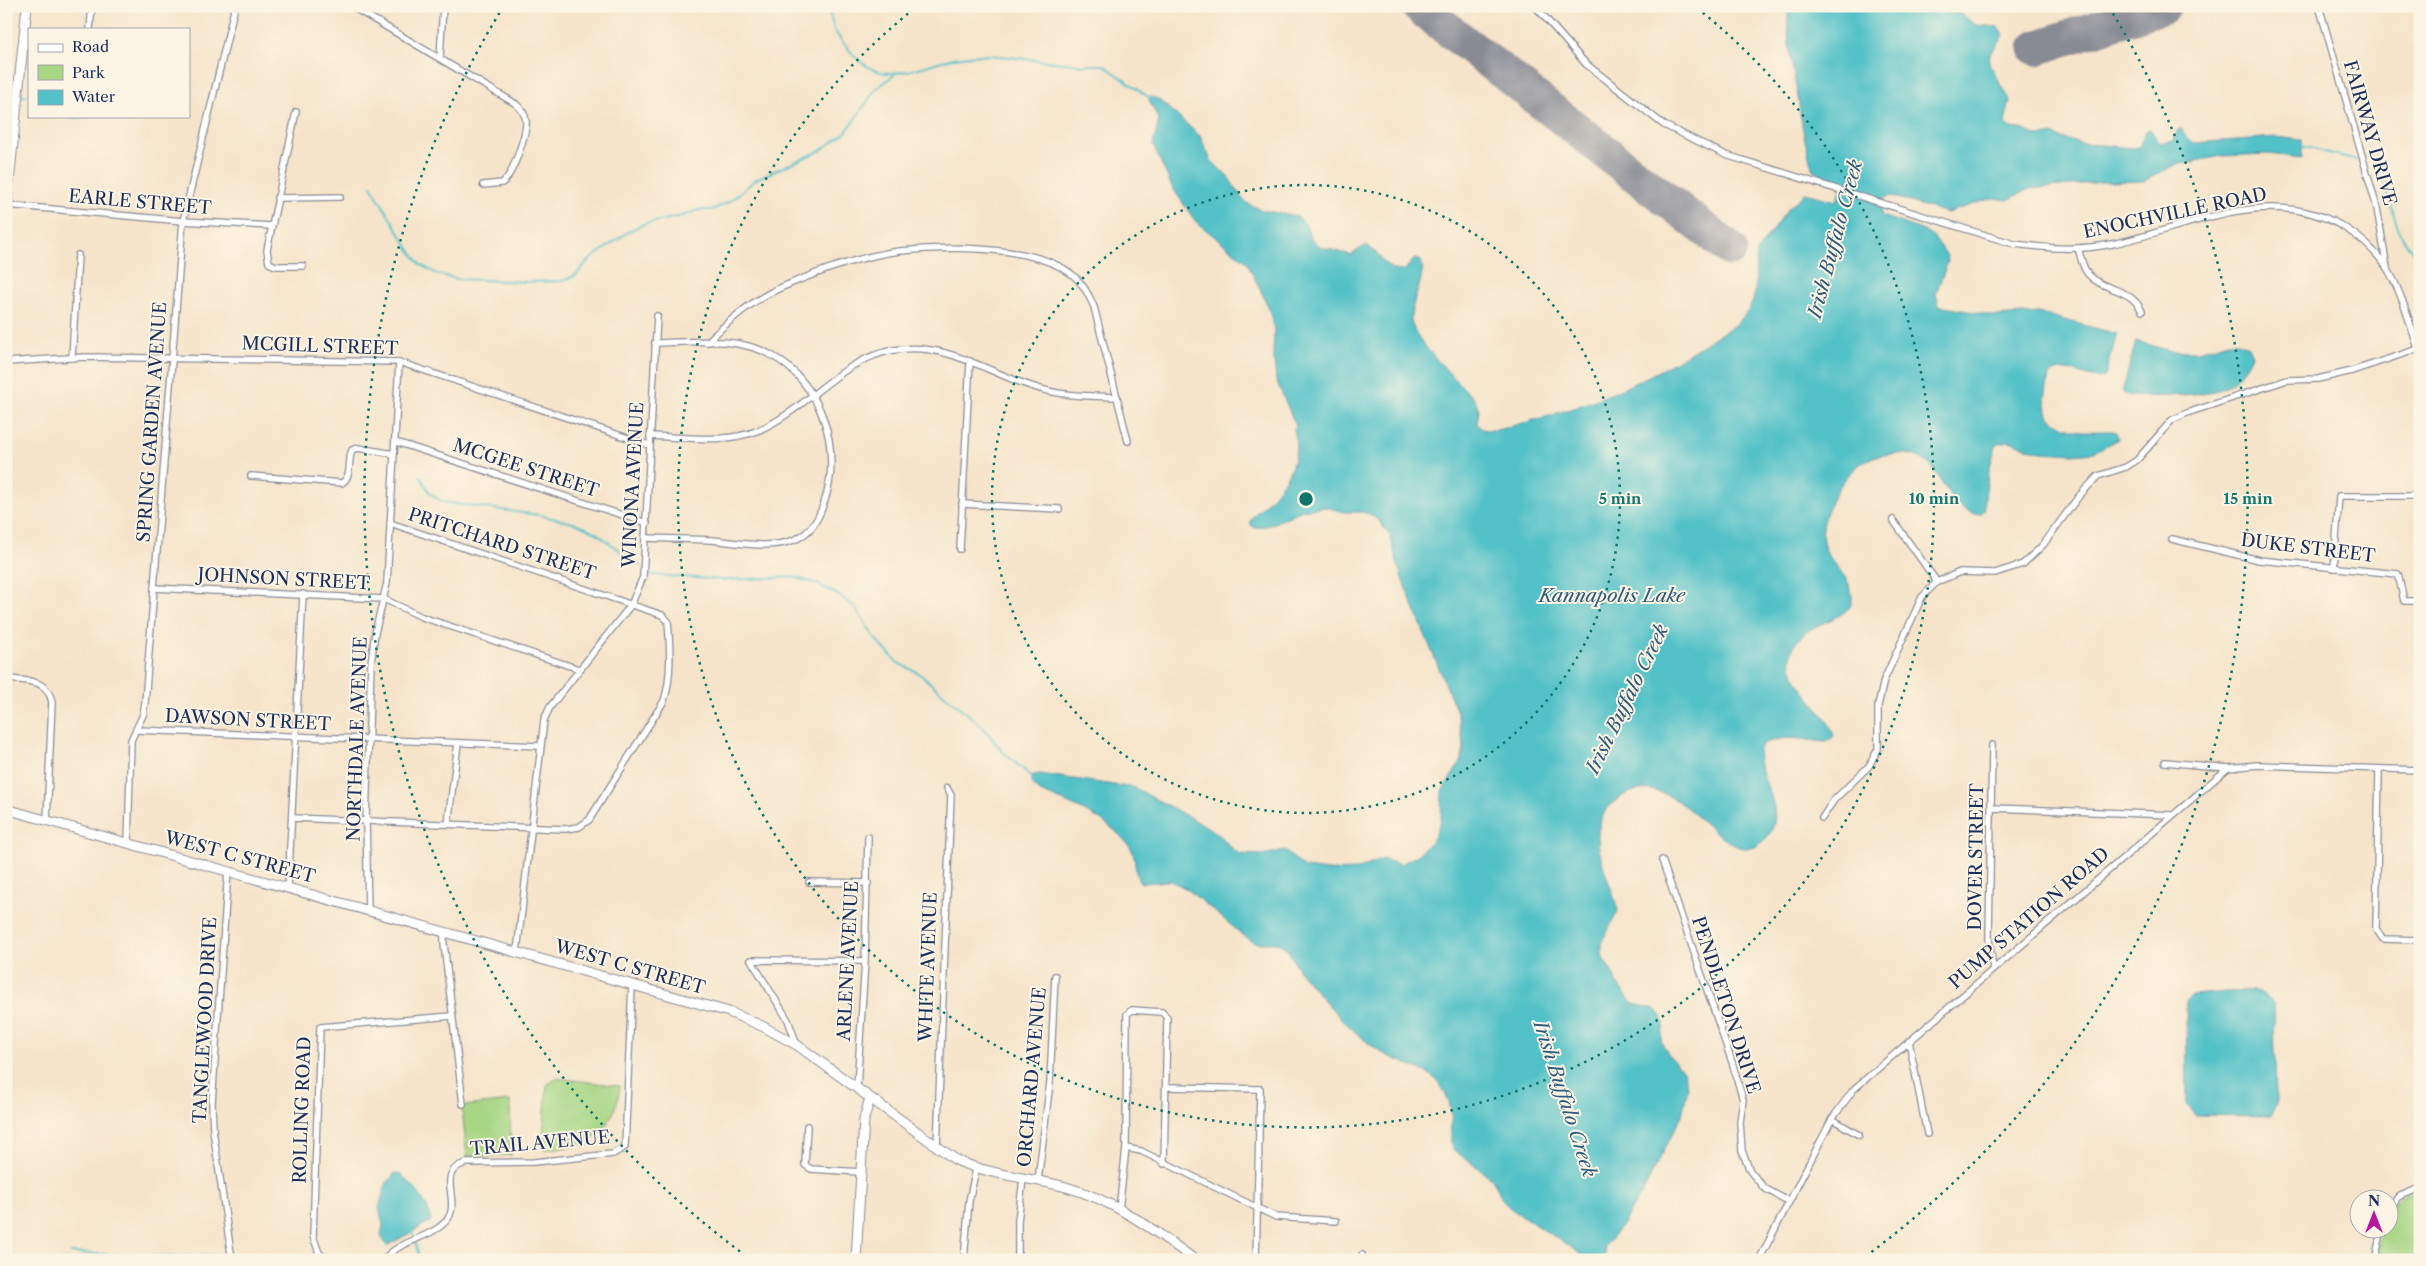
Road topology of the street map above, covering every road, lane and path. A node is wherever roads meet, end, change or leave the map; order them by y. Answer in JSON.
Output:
{"nodes":[{"id":1,"x":27,"y":6,"type":"edge"},
{"id":2,"x":92,"y":6,"type":"edge"},
{"id":3,"x":235,"y":6,"type":"edge"},
{"id":4,"x":351,"y":6,"type":"edge"},
{"id":5,"x":443,"y":6,"type":"edge"},
{"id":6,"x":1535,"y":6,"type":"edge"},
{"id":7,"x":2319,"y":6,"type":"edge"},
{"id":8,"x":90,"y":28,"type":"edge"},
{"id":9,"x":440,"y":58,"type":"junction"},
{"id":10,"x":296,"y":112,"type":"dead end"},
{"id":11,"x":483,"y":185,"type":"dead end"},
{"id":12,"x":340,"y":197,"type":"dead end"},
{"id":13,"x":277,"y":198,"type":"junction"},
{"id":14,"x":7,"y":208,"type":"edge"},
{"id":15,"x":183,"y":221,"type":"junction"},
{"id":16,"x":270,"y":226,"type":"junction"},
{"id":17,"x":2078,"y":248,"type":"junction"},
{"id":18,"x":78,"y":256,"type":"dead end"},
{"id":19,"x":303,"y":266,"type":"dead end"},
{"id":20,"x":2387,"y":268,"type":"junction"},
{"id":21,"x":2142,"y":311,"type":"dead end"},
{"id":22,"x":657,"y":316,"type":"dead end"},
{"id":23,"x":706,"y":342,"type":"junction"},
{"id":24,"x":655,"y":343,"type":"junction"},
{"id":25,"x":2419,"y":351,"type":"edge"},
{"id":26,"x":72,"y":358,"type":"junction"},
{"id":27,"x":172,"y":358,"type":"junction"},
{"id":28,"x":970,"y":361,"type":"junction"},
{"id":29,"x":6,"y":362,"type":"edge"},
{"id":30,"x":399,"y":362,"type":"junction"},
{"id":31,"x":813,"y":396,"type":"junction"},
{"id":32,"x":1117,"y":397,"type":"junction"},
{"id":33,"x":650,"y":436,"type":"junction"},
{"id":34,"x":1128,"y":441,"type":"dead end"},
{"id":35,"x":396,"y":442,"type":"junction"},
{"id":36,"x":649,"y":445,"type":"junction"},
{"id":37,"x":394,"y":454,"type":"junction"},
{"id":38,"x":252,"y":476,"type":"dead end"},
{"id":39,"x":2420,"y":496,"type":"edge"},
{"id":40,"x":962,"y":504,"type":"junction"},
{"id":41,"x":1059,"y":508,"type":"dead end"},
{"id":42,"x":1893,"y":520,"type":"dead end"},
{"id":43,"x":390,"y":523,"type":"junction"},
{"id":44,"x":647,"y":523,"type":"junction"},
{"id":45,"x":647,"y":538,"type":"junction"},
{"id":46,"x":2172,"y":539,"type":"dead end"},
{"id":47,"x":960,"y":549,"type":"dead end"},
{"id":48,"x":2334,"y":568,"type":"junction"},
{"id":49,"x":1937,"y":582,"type":"junction"},
{"id":50,"x":154,"y":588,"type":"junction"},
{"id":51,"x":303,"y":594,"type":"junction"},
{"id":52,"x":384,"y":599,"type":"junction"},
{"id":53,"x":2420,"y":601,"type":"edge"},
{"id":54,"x":631,"y":605,"type":"junction"},
{"id":55,"x":580,"y":669,"type":"junction"},
{"id":56,"x":6,"y":680,"type":"edge"},
{"id":57,"x":136,"y":730,"type":"junction"},
{"id":58,"x":296,"y":737,"type":"junction"},
{"id":59,"x":370,"y":741,"type":"junction"},
{"id":60,"x":458,"y":743,"type":"junction"},
{"id":61,"x":1992,"y":745,"type":"dead end"},
{"id":62,"x":539,"y":746,"type":"junction"},
{"id":63,"x":2165,"y":762,"type":"dead end"},
{"id":64,"x":2228,"y":768,"type":"junction"},
{"id":65,"x":2379,"y":769,"type":"junction"},
{"id":66,"x":2420,"y":770,"type":"edge"},
{"id":67,"x":947,"y":788,"type":"dead end"},
{"id":68,"x":1992,"y":808,"type":"junction"},
{"id":69,"x":6,"y":809,"type":"edge"},
{"id":70,"x":2172,"y":815,"type":"junction"},
{"id":71,"x":292,"y":818,"type":"junction"},
{"id":72,"x":1822,"y":818,"type":"dead end"},
{"id":73,"x":47,"y":821,"type":"junction"},
{"id":74,"x":366,"y":821,"type":"junction"},
{"id":75,"x":448,"y":824,"type":"junction"},
{"id":76,"x":531,"y":827,"type":"junction"},
{"id":77,"x":868,"y":837,"type":"dead end"},
{"id":78,"x":128,"y":843,"type":"junction"},
{"id":79,"x":1662,"y":860,"type":"dead end"},
{"id":80,"x":228,"y":871,"type":"junction"},
{"id":81,"x":809,"y":882,"type":"dead end"},
{"id":82,"x":868,"y":883,"type":"junction"},
{"id":83,"x":288,"y":888,"type":"junction"},
{"id":84,"x":368,"y":910,"type":"junction"},
{"id":85,"x":444,"y":932,"type":"junction"},
{"id":86,"x":2420,"y":940,"type":"edge"},
{"id":87,"x":517,"y":952,"type":"junction"},
{"id":88,"x":865,"y":961,"type":"junction"},
{"id":89,"x":1993,"y":969,"type":"junction"},
{"id":90,"x":1055,"y":976,"type":"dead end"},
{"id":91,"x":632,"y":985,"type":"junction"},
{"id":92,"x":452,"y":1016,"type":"junction"},
{"id":93,"x":1909,"y":1041,"type":"junction"},
{"id":94,"x":798,"y":1045,"type":"junction"},
{"id":95,"x":857,"y":1087,"type":"junction"},
{"id":96,"x":1167,"y":1087,"type":"junction"},
{"id":97,"x":870,"y":1098,"type":"junction"},
{"id":98,"x":463,"y":1104,"type":"dead end"},
{"id":99,"x":1832,"y":1119,"type":"junction"},
{"id":100,"x":807,"y":1126,"type":"dead end"},
{"id":101,"x":1927,"y":1134,"type":"dead end"},
{"id":102,"x":1860,"y":1135,"type":"dead end"},
{"id":103,"x":937,"y":1148,"type":"junction"},
{"id":104,"x":1126,"y":1148,"type":"junction"},
{"id":105,"x":1164,"y":1164,"type":"junction"},
{"id":106,"x":976,"y":1169,"type":"junction"},
{"id":107,"x":861,"y":1172,"type":"junction"},
{"id":108,"x":1023,"y":1179,"type":"junction"},
{"id":109,"x":1038,"y":1181,"type":"junction"},
{"id":110,"x":2420,"y":1188,"type":"edge"},
{"id":111,"x":2398,"y":1197,"type":"edge"},
{"id":112,"x":1788,"y":1200,"type":"junction"},
{"id":113,"x":1119,"y":1210,"type":"junction"},
{"id":114,"x":1257,"y":1210,"type":"junction"},
{"id":115,"x":1336,"y":1221,"type":"dead end"},
{"id":116,"x":2380,"y":1238,"type":"edge"},
{"id":117,"x":232,"y":1260,"type":"edge"},
{"id":118,"x":327,"y":1260,"type":"edge"},
{"id":119,"x":384,"y":1260,"type":"edge"},
{"id":120,"x":856,"y":1260,"type":"edge"},
{"id":121,"x":964,"y":1260,"type":"edge"},
{"id":122,"x":1018,"y":1260,"type":"edge"},
{"id":123,"x":1195,"y":1260,"type":"edge"},
{"id":124,"x":1256,"y":1260,"type":"edge"},
{"id":125,"x":1759,"y":1260,"type":"edge"},
{"id":126,"x":2375,"y":1260,"type":"edge"}],
"edges":[{"from":1,"to":14,"type":"main road"},
{"from":2,"to":8,"type":"street"},
{"from":3,"to":15,"type":"street","name":"SPRING GARDEN AVENUE"},
{"from":4,"to":9,"type":"street"},
{"from":5,"to":9,"type":"street"},
{"from":6,"to":17,"type":"street","name":"ENOCHVILLE ROAD"},
{"from":7,"to":20,"type":"street","name":"FAIRWAY DRIVE"},
{"from":9,"to":11,"type":"street"},
{"from":10,"to":13,"type":"street"},
{"from":12,"to":13,"type":"street"},
{"from":13,"to":16,"type":"street"},
{"from":14,"to":15,"type":"street","name":"EARLE STREET"},
{"from":15,"to":16,"type":"street","name":"EARLE STREET"},
{"from":15,"to":27,"type":"street","name":"SPRING GARDEN AVENUE"},
{"from":16,"to":19,"type":"street"},
{"from":17,"to":20,"type":"street","name":"ENOCHVILLE ROAD"},
{"from":17,"to":21,"type":"street"},
{"from":18,"to":26,"type":"street"},
{"from":20,"to":25,"type":"street","name":"ENOCHVILLE ROAD"},
{"from":22,"to":24,"type":"street","name":"WINONA AVENUE"},
{"from":23,"to":24,"type":"street"},
{"from":23,"to":31,"type":"street"},
{"from":23,"to":32,"type":"street"},
{"from":24,"to":33,"type":"street","name":"WINONA AVENUE"},
{"from":25,"to":49,"type":"street"},
{"from":26,"to":27,"type":"street","name":"MCGILL STREET"},
{"from":26,"to":29,"type":"street","name":"MCGILL STREET"},
{"from":27,"to":30,"type":"street","name":"MCGILL STREET"},
{"from":27,"to":50,"type":"street","name":"SPRING GARDEN AVENUE"},
{"from":28,"to":31,"type":"street"},
{"from":28,"to":32,"type":"street"},
{"from":28,"to":40,"type":"street"},
{"from":30,"to":35,"type":"street","name":"NORTHDALE AVENUE"},
{"from":30,"to":36,"type":"street","name":"MCGILL STREET"},
{"from":31,"to":33,"type":"street"},
{"from":31,"to":45,"type":"street"},
{"from":32,"to":34,"type":"street"},
{"from":33,"to":36,"type":"street","name":"WINONA AVENUE"},
{"from":35,"to":37,"type":"street","name":"NORTHDALE AVENUE"},
{"from":35,"to":44,"type":"street","name":"MCGEE STREET"},
{"from":36,"to":44,"type":"street","name":"WINONA AVENUE"},
{"from":37,"to":38,"type":"street"},
{"from":37,"to":43,"type":"street","name":"NORTHDALE AVENUE"},
{"from":39,"to":48,"type":"street"},
{"from":40,"to":41,"type":"street"},
{"from":40,"to":47,"type":"street"},
{"from":42,"to":49,"type":"street"},
{"from":43,"to":52,"type":"street","name":"NORTHDALE AVENUE"},
{"from":43,"to":54,"type":"street","name":"PRITCHARD STREET"},
{"from":44,"to":45,"type":"street","name":"WINONA AVENUE"},
{"from":45,"to":54,"type":"street","name":"WINONA AVENUE"},
{"from":46,"to":48,"type":"street","name":"DUKE STREET"},
{"from":48,"to":53,"type":"street","name":"DUKE STREET"},
{"from":49,"to":72,"type":"street"},
{"from":50,"to":51,"type":"street","name":"JOHNSON STREET"},
{"from":50,"to":57,"type":"street","name":"SPRING GARDEN AVENUE"},
{"from":51,"to":52,"type":"street","name":"JOHNSON STREET"},
{"from":51,"to":58,"type":"street"},
{"from":52,"to":55,"type":"street","name":"JOHNSON STREET"},
{"from":52,"to":59,"type":"street","name":"NORTHDALE AVENUE"},
{"from":54,"to":55,"type":"street","name":"WINONA AVENUE"},
{"from":54,"to":76,"type":"street","name":"PRITCHARD STREET"},
{"from":55,"to":62,"type":"street","name":"WINONA AVENUE"},
{"from":56,"to":73,"type":"street"},
{"from":57,"to":58,"type":"street","name":"DAWSON STREET"},
{"from":57,"to":78,"type":"street","name":"SPRING GARDEN AVENUE"},
{"from":58,"to":59,"type":"street","name":"DAWSON STREET"},
{"from":58,"to":71,"type":"street"},
{"from":59,"to":60,"type":"street","name":"DAWSON STREET"},
{"from":59,"to":74,"type":"street","name":"NORTHDALE AVENUE"},
{"from":60,"to":62,"type":"street","name":"DAWSON STREET"},
{"from":60,"to":75,"type":"street"},
{"from":61,"to":68,"type":"street","name":"DOVER STREET"},
{"from":62,"to":76,"type":"street","name":"WINONA AVENUE"},
{"from":63,"to":64,"type":"street"},
{"from":64,"to":65,"type":"street"},
{"from":64,"to":70,"type":"street","name":"PUMP STATION ROAD"},
{"from":65,"to":66,"type":"street"},
{"from":65,"to":86,"type":"street"},
{"from":67,"to":103,"type":"street","name":"WHITE AVENUE"},
{"from":68,"to":70,"type":"street"},
{"from":68,"to":89,"type":"street","name":"DOVER STREET"},
{"from":69,"to":73,"type":"main road","name":"WEST C STREET"},
{"from":70,"to":89,"type":"street","name":"PUMP STATION ROAD"},
{"from":71,"to":74,"type":"street"},
{"from":71,"to":83,"type":"street"},
{"from":73,"to":78,"type":"main road","name":"WEST C STREET"},
{"from":74,"to":75,"type":"street"},
{"from":74,"to":84,"type":"street","name":"NORTHDALE AVENUE"},
{"from":75,"to":76,"type":"street"},
{"from":76,"to":87,"type":"street","name":"WINONA AVENUE"},
{"from":77,"to":82,"type":"street","name":"ARLENE AVENUE"},
{"from":78,"to":80,"type":"main road","name":"WEST C STREET"},
{"from":79,"to":112,"type":"street","name":"PENDLETON DRIVE"},
{"from":80,"to":83,"type":"main road","name":"WEST C STREET"},
{"from":80,"to":117,"type":"street","name":"TANGLEWOOD DRIVE"},
{"from":81,"to":82,"type":"street"},
{"from":82,"to":88,"type":"street","name":"ARLENE AVENUE"},
{"from":83,"to":84,"type":"main road","name":"WEST C STREET"},
{"from":84,"to":85,"type":"main road","name":"WEST C STREET"},
{"from":85,"to":87,"type":"main road","name":"WEST C STREET"},
{"from":85,"to":92,"type":"street"},
{"from":87,"to":91,"type":"main road","name":"WEST C STREET"},
{"from":88,"to":94,"type":"street"},
{"from":88,"to":95,"type":"street","name":"ARLENE AVENUE"},
{"from":89,"to":93,"type":"street","name":"PUMP STATION ROAD"},
{"from":90,"to":109,"type":"street","name":"ORCHARD AVENUE"},
{"from":91,"to":94,"type":"main road","name":"WEST C STREET"},
{"from":91,"to":119,"type":"street","name":"TRAIL AVENUE"},
{"from":92,"to":98,"type":"street"},
{"from":92,"to":118,"type":"street","name":"ROLLING ROAD"},
{"from":93,"to":99,"type":"street","name":"PUMP STATION ROAD"},
{"from":93,"to":101,"type":"street"},
{"from":94,"to":95,"type":"main road","name":"WEST C STREET"},
{"from":95,"to":97,"type":"main road","name":"WEST C STREET"},
{"from":96,"to":104,"type":"street"},
{"from":96,"to":105,"type":"street"},
{"from":96,"to":114,"type":"street"},
{"from":97,"to":103,"type":"main road","name":"WEST C STREET"},
{"from":97,"to":107,"type":"main road"},
{"from":99,"to":102,"type":"street"},
{"from":99,"to":112,"type":"street","name":"PUMP STATION ROAD"},
{"from":100,"to":107,"type":"street"},
{"from":103,"to":106,"type":"main road","name":"WEST C STREET"},
{"from":104,"to":105,"type":"street"},
{"from":104,"to":113,"type":"street"},
{"from":105,"to":114,"type":"street"},
{"from":106,"to":108,"type":"main road","name":"WEST C STREET"},
{"from":106,"to":121,"type":"street"},
{"from":107,"to":120,"type":"main road"},
{"from":108,"to":109,"type":"main road","name":"WEST C STREET"},
{"from":108,"to":122,"type":"street"},
{"from":109,"to":113,"type":"main road","name":"WEST C STREET"},
{"from":110,"to":111,"type":"street"},
{"from":112,"to":125,"type":"street","name":"PUMP STATION ROAD"},
{"from":113,"to":123,"type":"main road","name":"WEST C STREET"},
{"from":114,"to":115,"type":"street"},
{"from":114,"to":124,"type":"street"},
{"from":116,"to":126,"type":"street"}]}
